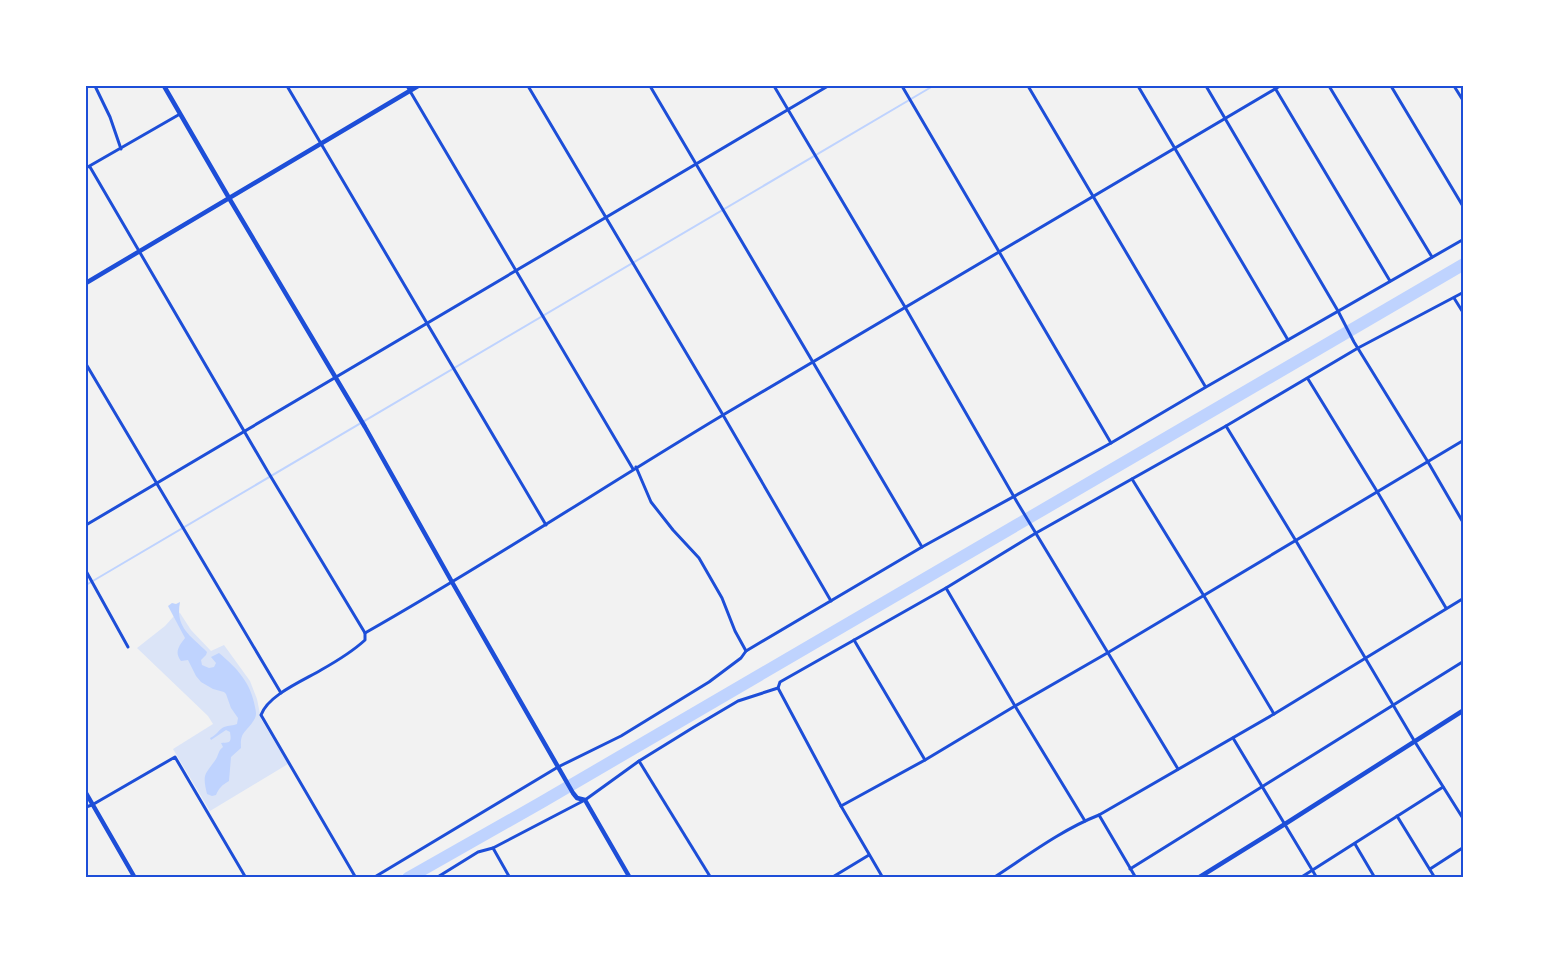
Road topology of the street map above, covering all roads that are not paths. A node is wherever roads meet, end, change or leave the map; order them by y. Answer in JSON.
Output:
{"nodes":[{"id":1,"x":95,"y":86,"type":"edge"},
{"id":2,"x":164,"y":86,"type":"edge"},
{"id":3,"x":287,"y":86,"type":"edge"},
{"id":4,"x":418,"y":86,"type":"edge"},
{"id":5,"x":528,"y":86,"type":"edge"},
{"id":6,"x":650,"y":86,"type":"edge"},
{"id":7,"x":774,"y":86,"type":"edge"},
{"id":8,"x":828,"y":86,"type":"edge"},
{"id":9,"x":902,"y":86,"type":"edge"},
{"id":10,"x":1028,"y":86,"type":"edge"},
{"id":11,"x":1138,"y":86,"type":"edge"},
{"id":12,"x":1206,"y":86,"type":"edge"},
{"id":13,"x":1329,"y":86,"type":"edge"},
{"id":14,"x":1391,"y":86,"type":"edge"},
{"id":15,"x":1454,"y":86,"type":"edge"},
{"id":16,"x":1278,"y":87,"type":"edge"},
{"id":17,"x":409,"y":88,"type":"edge"},
{"id":18,"x":1464,"y":102,"type":"edge"},
{"id":19,"x":788,"y":109,"type":"junction"},
{"id":20,"x":181,"y":114,"type":"junction"},
{"id":21,"x":1225,"y":118,"type":"junction"},
{"id":22,"x":321,"y":144,"type":"junction"},
{"id":23,"x":1175,"y":148,"type":"junction"},
{"id":24,"x":121,"y":149,"type":"junction"},
{"id":25,"x":696,"y":164,"type":"junction"},
{"id":26,"x":88,"y":167,"type":"edge"},
{"id":27,"x":1093,"y":197,"type":"junction"},
{"id":28,"x":229,"y":198,"type":"junction"},
{"id":29,"x":1464,"y":208,"type":"edge"},
{"id":30,"x":606,"y":218,"type":"junction"},
{"id":31,"x":1464,"y":239,"type":"edge"},
{"id":32,"x":139,"y":251,"type":"junction"},
{"id":33,"x":1000,"y":251,"type":"junction"},
{"id":34,"x":1432,"y":257,"type":"junction"},
{"id":35,"x":516,"y":270,"type":"junction"},
{"id":36,"x":1390,"y":281,"type":"junction"},
{"id":37,"x":86,"y":283,"type":"edge"},
{"id":38,"x":1464,"y":292,"type":"edge"},
{"id":39,"x":1454,"y":298,"type":"junction"},
{"id":40,"x":905,"y":307,"type":"junction"},
{"id":41,"x":1338,"y":311,"type":"junction"},
{"id":42,"x":1464,"y":314,"type":"edge"},
{"id":43,"x":426,"y":322,"type":"junction"},
{"id":44,"x":1288,"y":340,"type":"junction"},
{"id":45,"x":1358,"y":348,"type":"junction"},
{"id":46,"x":813,"y":362,"type":"junction"},
{"id":47,"x":86,"y":364,"type":"edge"},
{"id":48,"x":334,"y":377,"type":"junction"},
{"id":49,"x":1308,"y":378,"type":"junction"},
{"id":50,"x":1206,"y":387,"type":"junction"},
{"id":51,"x":723,"y":415,"type":"junction"},
{"id":52,"x":1226,"y":426,"type":"junction"},
{"id":53,"x":244,"y":430,"type":"junction"},
{"id":54,"x":1464,"y":441,"type":"edge"},
{"id":55,"x":1112,"y":443,"type":"junction"},
{"id":56,"x":1428,"y":462,"type":"junction"},
{"id":57,"x":635,"y":468,"type":"junction"},
{"id":58,"x":1132,"y":479,"type":"junction"},
{"id":59,"x":157,"y":483,"type":"junction"},
{"id":60,"x":1378,"y":493,"type":"junction"},
{"id":61,"x":1014,"y":497,"type":"junction"},
{"id":62,"x":1464,"y":524,"type":"edge"},
{"id":63,"x":86,"y":525,"type":"edge"},
{"id":64,"x":546,"y":525,"type":"junction"},
{"id":65,"x":1036,"y":533,"type":"junction"},
{"id":66,"x":1296,"y":541,"type":"junction"},
{"id":67,"x":922,"y":548,"type":"junction"},
{"id":68,"x":86,"y":571,"type":"edge"},
{"id":69,"x":452,"y":582,"type":"junction"},
{"id":70,"x":946,"y":588,"type":"junction"},
{"id":71,"x":1204,"y":596,"type":"junction"},
{"id":72,"x":1464,"y":598,"type":"edge"},
{"id":73,"x":831,"y":601,"type":"junction"},
{"id":74,"x":1446,"y":609,"type":"junction"},
{"id":75,"x":365,"y":633,"type":"junction"},
{"id":76,"x":854,"y":640,"type":"junction"},
{"id":77,"x":128,"y":647,"type":"dead end"},
{"id":78,"x":746,"y":651,"type":"junction"},
{"id":79,"x":1109,"y":652,"type":"junction"},
{"id":80,"x":1365,"y":658,"type":"junction"},
{"id":81,"x":1464,"y":661,"type":"edge"},
{"id":82,"x":777,"y":688,"type":"junction"},
{"id":83,"x":281,"y":693,"type":"junction"},
{"id":84,"x":1393,"y":704,"type":"junction"},
{"id":85,"x":1014,"y":706,"type":"junction"},
{"id":86,"x":1462,"y":711,"type":"edge"},
{"id":87,"x":1274,"y":714,"type":"junction"},
{"id":88,"x":261,"y":715,"type":"junction"},
{"id":89,"x":1464,"y":718,"type":"edge"},
{"id":90,"x":258,"y":720,"type":"dead end"},
{"id":91,"x":1233,"y":738,"type":"junction"},
{"id":92,"x":1414,"y":742,"type":"junction"},
{"id":93,"x":925,"y":760,"type":"junction"},
{"id":94,"x":639,"y":761,"type":"junction"},
{"id":95,"x":558,"y":767,"type":"junction"},
{"id":96,"x":1178,"y":769,"type":"junction"},
{"id":97,"x":1262,"y":786,"type":"junction"},
{"id":98,"x":1443,"y":787,"type":"junction"},
{"id":99,"x":86,"y":793,"type":"edge"},
{"id":100,"x":585,"y":800,"type":"junction"},
{"id":101,"x":92,"y":805,"type":"junction"},
{"id":102,"x":841,"y":806,"type":"junction"},
{"id":103,"x":86,"y":807,"type":"edge"},
{"id":104,"x":1098,"y":815,"type":"junction"},
{"id":105,"x":1397,"y":816,"type":"junction"},
{"id":106,"x":1464,"y":820,"type":"edge"},
{"id":107,"x":1085,"y":821,"type":"junction"},
{"id":108,"x":1285,"y":824,"type":"junction"},
{"id":109,"x":1355,"y":844,"type":"junction"},
{"id":110,"x":1464,"y":847,"type":"edge"},
{"id":111,"x":494,"y":848,"type":"junction"},
{"id":112,"x":869,"y":855,"type":"junction"},
{"id":113,"x":1130,"y":869,"type":"junction"},
{"id":114,"x":1430,"y":869,"type":"junction"},
{"id":115,"x":1312,"y":870,"type":"junction"},
{"id":116,"x":135,"y":878,"type":"edge"},
{"id":117,"x":246,"y":878,"type":"edge"},
{"id":118,"x":356,"y":878,"type":"edge"},
{"id":119,"x":373,"y":878,"type":"edge"},
{"id":120,"x":436,"y":878,"type":"edge"},
{"id":121,"x":510,"y":878,"type":"edge"},
{"id":122,"x":630,"y":878,"type":"edge"},
{"id":123,"x":711,"y":878,"type":"edge"},
{"id":124,"x":831,"y":878,"type":"edge"},
{"id":125,"x":883,"y":878,"type":"edge"},
{"id":126,"x":993,"y":878,"type":"edge"},
{"id":127,"x":1136,"y":878,"type":"edge"},
{"id":128,"x":1197,"y":878,"type":"edge"},
{"id":129,"x":1300,"y":878,"type":"edge"},
{"id":130,"x":1317,"y":878,"type":"edge"},
{"id":131,"x":1375,"y":878,"type":"edge"},
{"id":132,"x":1435,"y":878,"type":"edge"}],
"edges":[{"from":1,"to":24,"type":"street"},
{"from":2,"to":20,"type":"street"},
{"from":3,"to":22,"type":"street"},
{"from":4,"to":17,"type":"street"},
{"from":5,"to":30,"type":"street"},
{"from":6,"to":25,"type":"street"},
{"from":7,"to":19,"type":"street"},
{"from":8,"to":19,"type":"street"},
{"from":9,"to":33,"type":"street"},
{"from":10,"to":27,"type":"street"},
{"from":11,"to":23,"type":"street"},
{"from":12,"to":21,"type":"street"},
{"from":13,"to":34,"type":"street"},
{"from":14,"to":29,"type":"street"},
{"from":15,"to":18,"type":"street"},
{"from":16,"to":21,"type":"street"},
{"from":16,"to":36,"type":"street"},
{"from":17,"to":22,"type":"street"},
{"from":17,"to":35,"type":"street"},
{"from":19,"to":25,"type":"street"},
{"from":19,"to":40,"type":"street"},
{"from":20,"to":24,"type":"street"},
{"from":20,"to":28,"type":"street"},
{"from":21,"to":23,"type":"street"},
{"from":21,"to":41,"type":"street"},
{"from":22,"to":28,"type":"street"},
{"from":22,"to":43,"type":"street"},
{"from":23,"to":27,"type":"street"},
{"from":23,"to":44,"type":"street"},
{"from":24,"to":26,"type":"street"},
{"from":25,"to":30,"type":"street"},
{"from":25,"to":46,"type":"street"},
{"from":26,"to":32,"type":"street"},
{"from":27,"to":33,"type":"street"},
{"from":27,"to":50,"type":"street"},
{"from":28,"to":32,"type":"street"},
{"from":28,"to":48,"type":"street"},
{"from":30,"to":35,"type":"street"},
{"from":30,"to":51,"type":"street"},
{"from":31,"to":34,"type":"street"},
{"from":32,"to":37,"type":"street"},
{"from":32,"to":53,"type":"street"},
{"from":33,"to":40,"type":"street"},
{"from":33,"to":55,"type":"street"},
{"from":34,"to":36,"type":"street"},
{"from":35,"to":43,"type":"street"},
{"from":35,"to":57,"type":"street"},
{"from":36,"to":41,"type":"street"},
{"from":38,"to":39,"type":"street"},
{"from":39,"to":42,"type":"street"},
{"from":39,"to":45,"type":"street"},
{"from":40,"to":46,"type":"street"},
{"from":40,"to":61,"type":"street"},
{"from":41,"to":44,"type":"street"},
{"from":41,"to":45,"type":"street"},
{"from":43,"to":48,"type":"street"},
{"from":43,"to":64,"type":"street"},
{"from":44,"to":50,"type":"street"},
{"from":45,"to":49,"type":"street"},
{"from":45,"to":56,"type":"street"},
{"from":46,"to":51,"type":"street"},
{"from":46,"to":67,"type":"street"},
{"from":47,"to":59,"type":"street"},
{"from":48,"to":53,"type":"street"},
{"from":48,"to":69,"type":"street"},
{"from":49,"to":52,"type":"street"},
{"from":49,"to":60,"type":"street"},
{"from":50,"to":55,"type":"street"},
{"from":51,"to":57,"type":"street"},
{"from":51,"to":73,"type":"street"},
{"from":52,"to":58,"type":"street"},
{"from":52,"to":66,"type":"street"},
{"from":53,"to":59,"type":"street"},
{"from":53,"to":75,"type":"street"},
{"from":54,"to":56,"type":"street"},
{"from":55,"to":61,"type":"street"},
{"from":56,"to":60,"type":"street"},
{"from":56,"to":62,"type":"street"},
{"from":57,"to":64,"type":"street"},
{"from":57,"to":78,"type":"street"},
{"from":58,"to":65,"type":"street"},
{"from":58,"to":71,"type":"street"},
{"from":59,"to":63,"type":"street"},
{"from":59,"to":83,"type":"street"},
{"from":60,"to":66,"type":"street"},
{"from":60,"to":74,"type":"street"},
{"from":61,"to":65,"type":"street"},
{"from":61,"to":67,"type":"street"},
{"from":64,"to":69,"type":"street"},
{"from":65,"to":70,"type":"street"},
{"from":65,"to":79,"type":"street"},
{"from":66,"to":71,"type":"street"},
{"from":66,"to":80,"type":"street"},
{"from":67,"to":73,"type":"street"},
{"from":68,"to":77,"type":"street"},
{"from":69,"to":75,"type":"street"},
{"from":69,"to":95,"type":"street"},
{"from":70,"to":76,"type":"street"},
{"from":70,"to":85,"type":"street"},
{"from":71,"to":79,"type":"street"},
{"from":71,"to":87,"type":"street"},
{"from":72,"to":74,"type":"street"},
{"from":73,"to":78,"type":"street"},
{"from":74,"to":80,"type":"street"},
{"from":75,"to":83,"type":"street"},
{"from":76,"to":82,"type":"street"},
{"from":76,"to":93,"type":"street"},
{"from":78,"to":95,"type":"street"},
{"from":79,"to":85,"type":"street"},
{"from":79,"to":96,"type":"street"},
{"from":80,"to":84,"type":"street"},
{"from":80,"to":87,"type":"street"},
{"from":81,"to":84,"type":"street"},
{"from":82,"to":94,"type":"street"},
{"from":82,"to":102,"type":"street"},
{"from":83,"to":88,"type":"street"},
{"from":84,"to":92,"type":"street"},
{"from":84,"to":97,"type":"street"},
{"from":85,"to":93,"type":"street"},
{"from":85,"to":107,"type":"street"},
{"from":86,"to":89,"type":"street"},
{"from":86,"to":92,"type":"street"},
{"from":87,"to":91,"type":"street"},
{"from":88,"to":90,"type":"street"},
{"from":88,"to":118,"type":"street"},
{"from":91,"to":96,"type":"street"},
{"from":91,"to":97,"type":"street"},
{"from":92,"to":98,"type":"street"},
{"from":92,"to":108,"type":"street"},
{"from":93,"to":102,"type":"street"},
{"from":94,"to":100,"type":"street"},
{"from":94,"to":123,"type":"street"},
{"from":95,"to":100,"type":"street"},
{"from":95,"to":119,"type":"street"},
{"from":96,"to":104,"type":"street"},
{"from":97,"to":108,"type":"street"},
{"from":97,"to":113,"type":"street"},
{"from":98,"to":105,"type":"street"},
{"from":98,"to":106,"type":"street"},
{"from":99,"to":101,"type":"street"},
{"from":100,"to":111,"type":"street"},
{"from":100,"to":122,"type":"street"},
{"from":101,"to":103,"type":"street"},
{"from":101,"to":116,"type":"street"},
{"from":101,"to":117,"type":"street"},
{"from":102,"to":112,"type":"street"},
{"from":104,"to":107,"type":"street"},
{"from":104,"to":113,"type":"street"},
{"from":105,"to":109,"type":"street"},
{"from":105,"to":114,"type":"street"},
{"from":107,"to":126,"type":"street"},
{"from":108,"to":115,"type":"street"},
{"from":108,"to":128,"type":"street"},
{"from":109,"to":115,"type":"street"},
{"from":109,"to":131,"type":"street"},
{"from":110,"to":114,"type":"street"},
{"from":111,"to":120,"type":"street"},
{"from":111,"to":121,"type":"street"},
{"from":112,"to":124,"type":"street"},
{"from":112,"to":125,"type":"street"},
{"from":113,"to":127,"type":"street"},
{"from":114,"to":132,"type":"street"},
{"from":115,"to":129,"type":"street"},
{"from":115,"to":130,"type":"street"}]}
